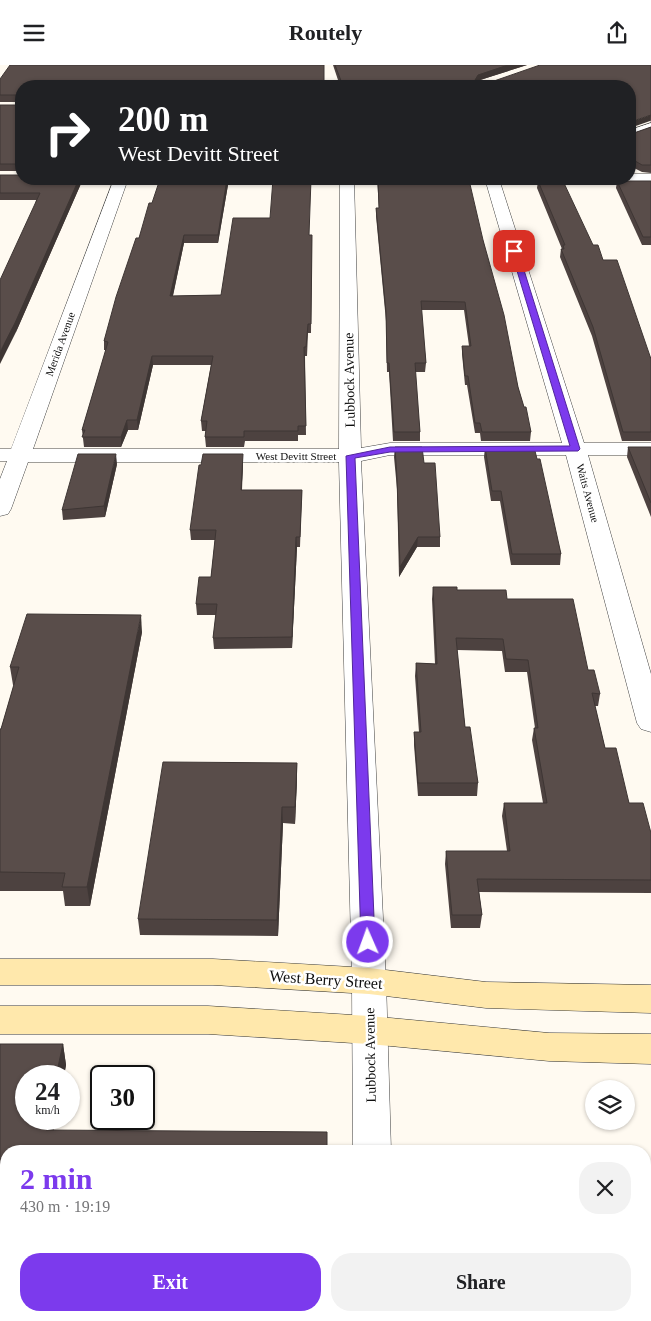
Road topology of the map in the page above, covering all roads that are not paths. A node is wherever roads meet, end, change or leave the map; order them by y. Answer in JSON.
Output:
{"nodes":[{"id":1,"x":651,"y":127,"type":"edge"},
{"id":2,"x":636,"y":133,"type":"edge"},
{"id":3,"x":636,"y":178,"type":"edge"},
{"id":4,"x":651,"y":178,"type":"edge"},
{"id":5,"x":119,"y":185,"type":"edge"},
{"id":6,"x":347,"y":185,"type":"edge"},
{"id":7,"x":494,"y":185,"type":"edge"},
{"id":8,"x":575,"y":449,"type":"junction"},
{"id":9,"x":651,"y":449,"type":"edge"},
{"id":10,"x":10,"y":455,"type":"edge"},
{"id":11,"x":350,"y":456,"type":"junction"},
{"id":12,"x":0,"y":509,"type":"edge"},
{"id":13,"x":651,"y":723,"type":"edge"},
{"id":14,"x":0,"y":972,"type":"edge"},
{"id":15,"x":369,"y":981,"type":"junction"},
{"id":16,"x":651,"y":999,"type":"edge"},
{"id":17,"x":0,"y":1020,"type":"edge"},
{"id":18,"x":369,"y":1030,"type":"junction"},
{"id":19,"x":651,"y":1049,"type":"edge"},
{"id":20,"x":372,"y":1145,"type":"edge"}],
"edges":[{"from":1,"to":2,"type":"street"},
{"from":3,"to":4,"type":"street"},
{"from":5,"to":10,"type":"street","name":"Merida Avenue"},
{"from":6,"to":11,"type":"street","name":"Lubbock Avenue"},
{"from":7,"to":8,"type":"street","name":"Waits Avenue"},
{"from":8,"to":9,"type":"street","name":"West Devitt Street"},
{"from":8,"to":11,"type":"street","name":"West Devitt Street"},
{"from":8,"to":13,"type":"street","name":"Waits Avenue"},
{"from":10,"to":11,"type":"street","name":"West Devitt Street"},
{"from":10,"to":12,"type":"street","name":"Merida Avenue"},
{"from":11,"to":15,"type":"street","name":"Lubbock Avenue"},
{"from":14,"to":15,"type":"main road","name":"West Berry Street"},
{"from":15,"to":16,"type":"main road","name":"West Berry Street"},
{"from":15,"to":18,"type":"street","name":"Lubbock Avenue"},
{"from":17,"to":18,"type":"main road"},
{"from":18,"to":19,"type":"main road"},
{"from":18,"to":20,"type":"street","name":"Lubbock Avenue"}]}
